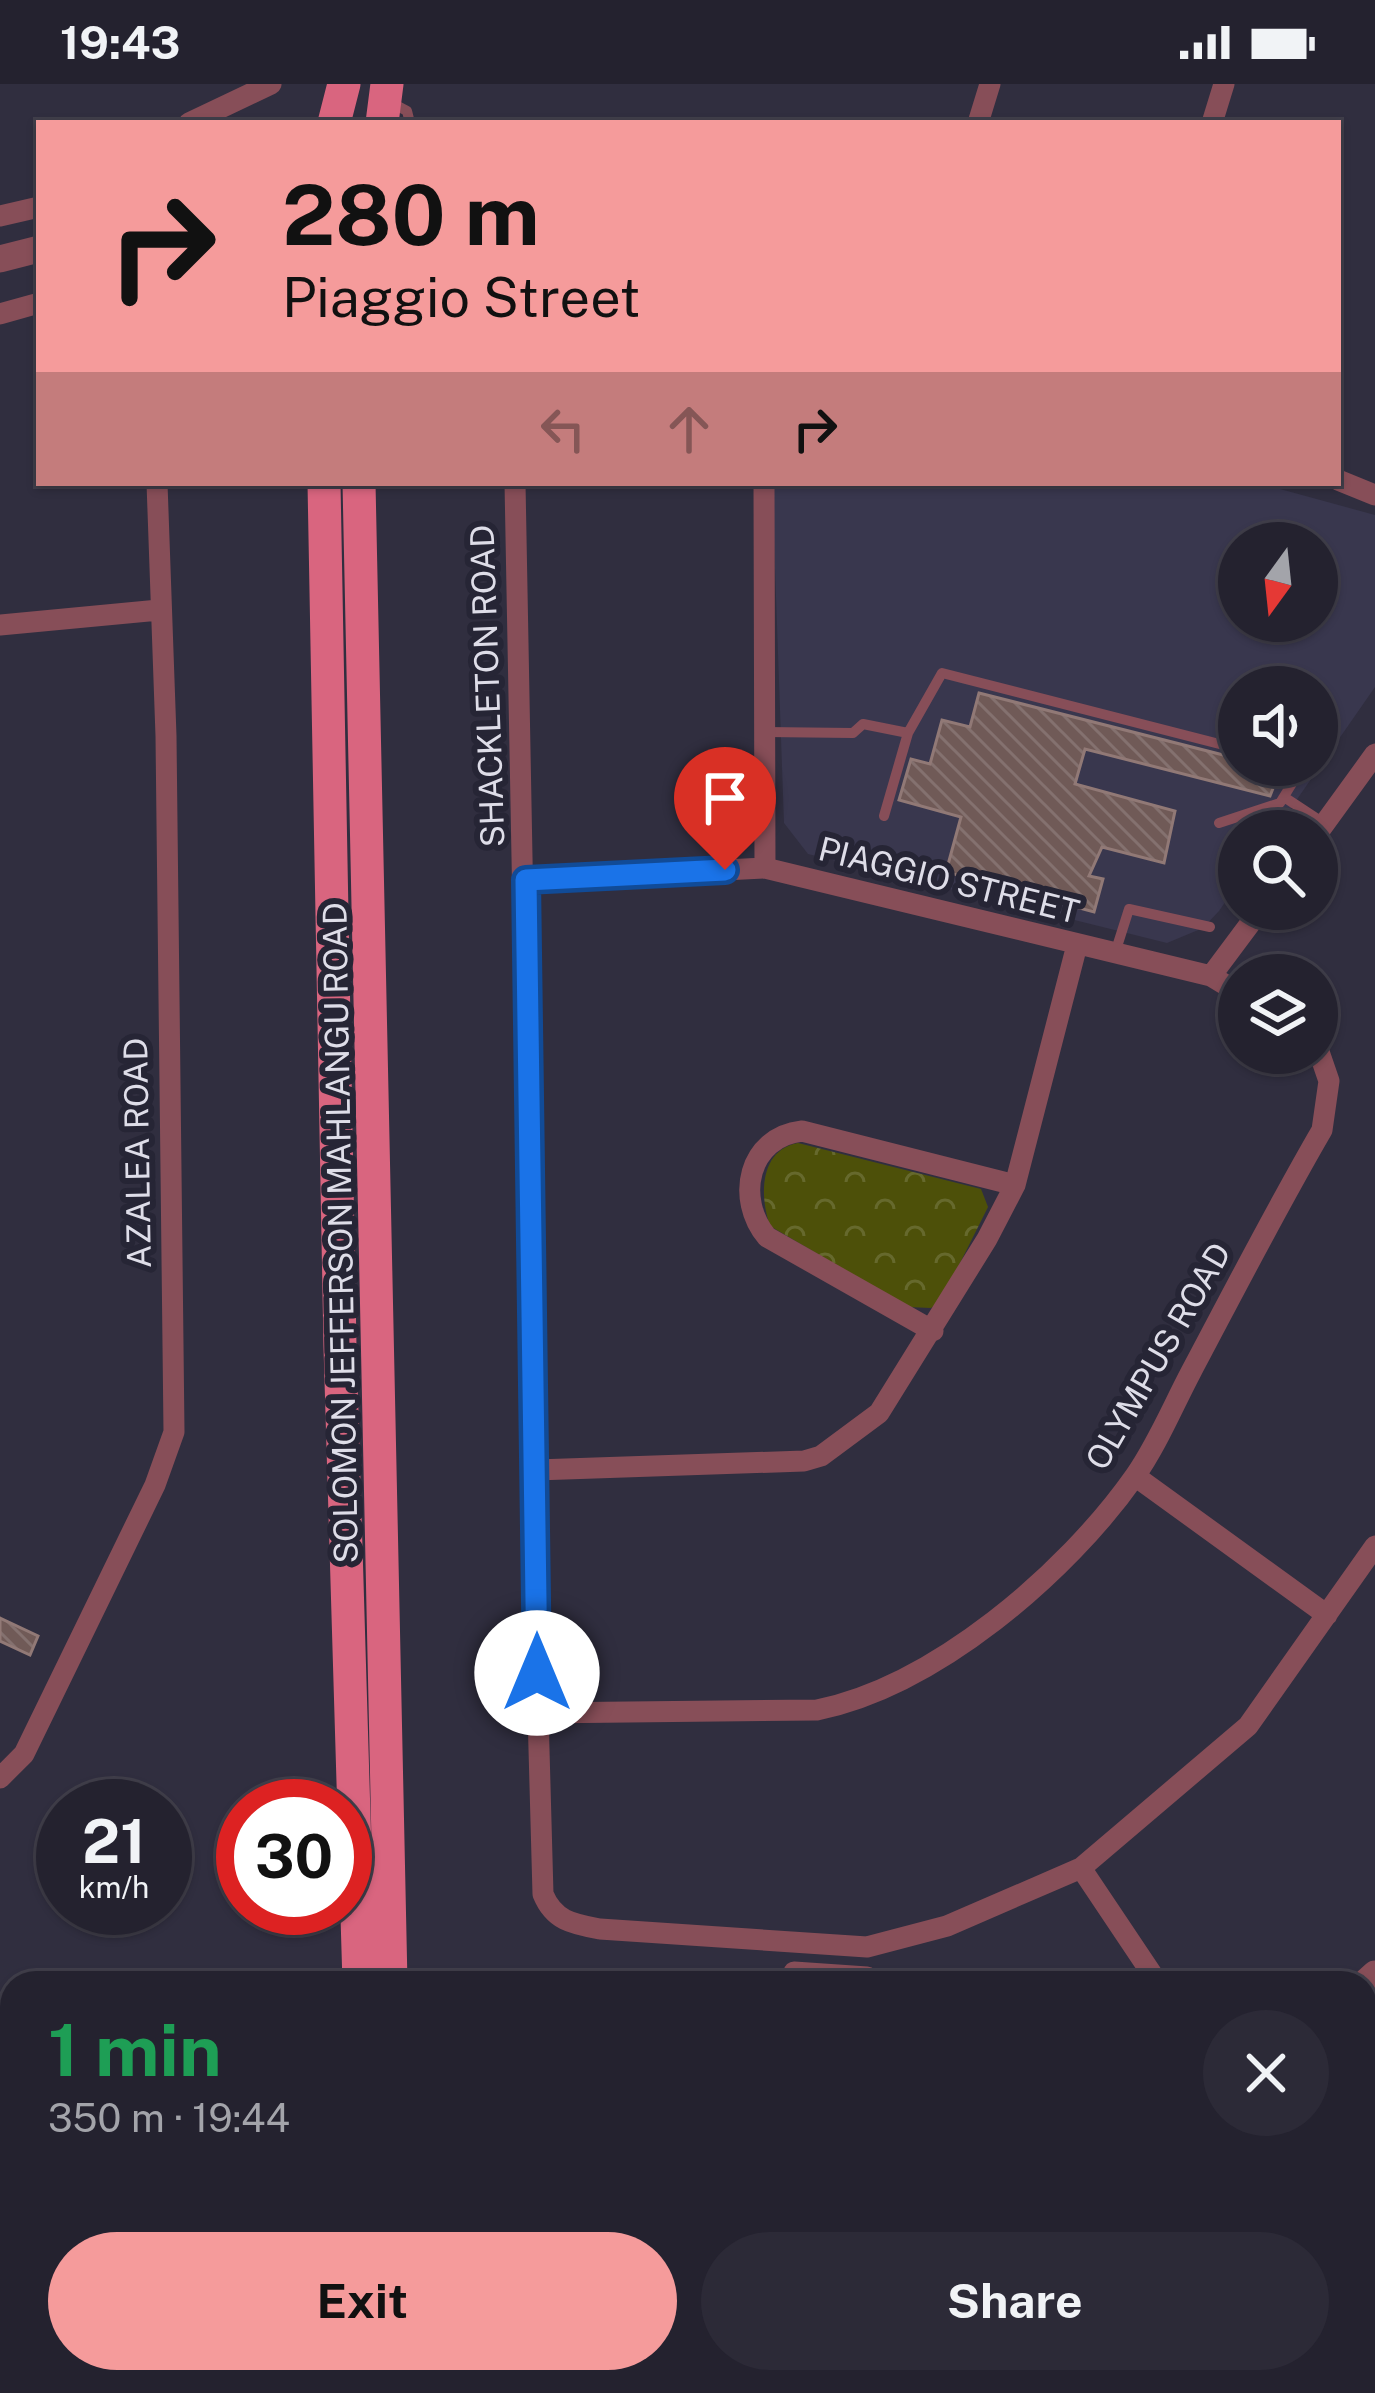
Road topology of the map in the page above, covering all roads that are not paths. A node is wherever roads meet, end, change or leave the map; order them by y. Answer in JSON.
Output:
{"nodes":[{"id":1,"x":271,"y":84,"type":"edge"},
{"id":2,"x":347,"y":84,"type":"edge"},
{"id":3,"x":990,"y":84,"type":"edge"},
{"id":4,"x":1224,"y":84,"type":"edge"},
{"id":5,"x":195,"y":120,"type":"edge"},
{"id":6,"x":335,"y":120,"type":"edge"},
{"id":7,"x":346,"y":120,"type":"edge"},
{"id":8,"x":979,"y":120,"type":"edge"},
{"id":9,"x":1213,"y":120,"type":"edge"},
{"id":10,"x":36,"y":208,"type":"edge"},
{"id":11,"x":0,"y":216,"type":"edge"},
{"id":12,"x":36,"y":250,"type":"edge"},
{"id":13,"x":0,"y":259,"type":"edge"},
{"id":14,"x":36,"y":304,"type":"edge"},
{"id":15,"x":0,"y":314,"type":"edge"},
{"id":16,"x":1341,"y":481,"type":"edge"},
{"id":17,"x":157,"y":486,"type":"edge"},
{"id":18,"x":324,"y":486,"type":"edge"},
{"id":19,"x":359,"y":486,"type":"edge"},
{"id":20,"x":515,"y":486,"type":"edge"},
{"id":21,"x":764,"y":486,"type":"edge"},
{"id":22,"x":1375,"y":495,"type":"edge"},
{"id":23,"x":159,"y":610,"type":"junction"},
{"id":24,"x":0,"y":625,"type":"edge"},
{"id":25,"x":765,"y":732,"type":"junction"},
{"id":26,"x":908,"y":733,"type":"junction"},
{"id":27,"x":1218,"y":743,"type":"edge"},
{"id":28,"x":1375,"y":754,"type":"edge"},
{"id":29,"x":1367,"y":785,"type":"edge"},
{"id":30,"x":1291,"y":786,"type":"edge"},
{"id":31,"x":1284,"y":796,"type":"junction"},
{"id":32,"x":1261,"y":810,"type":"edge"},
{"id":33,"x":1300,"y":810,"type":"edge"},
{"id":34,"x":1338,"y":813,"type":"edge"},
{"id":35,"x":884,"y":816,"type":"dead end"},
{"id":36,"x":765,"y":868,"type":"junction"},
{"id":37,"x":526,"y":880,"type":"junction"},
{"id":38,"x":1210,"y":927,"type":"dead end"},
{"id":39,"x":1245,"y":930,"type":"edge"},
{"id":40,"x":1077,"y":946,"type":"junction"},
{"id":41,"x":1115,"y":953,"type":"junction"},
{"id":42,"x":1211,"y":976,"type":"junction"},
{"id":43,"x":1218,"y":980,"type":"edge"},
{"id":44,"x":1327,"y":1074,"type":"edge"},
{"id":45,"x":1016,"y":1185,"type":"junction"},
{"id":46,"x":933,"y":1331,"type":"junction"},
{"id":47,"x":536,"y":1470,"type":"junction"},
{"id":48,"x":1135,"y":1476,"type":"junction"},
{"id":49,"x":1375,"y":1546,"type":"edge"},
{"id":50,"x":1327,"y":1615,"type":"junction"},
{"id":51,"x":538,"y":1713,"type":"junction"},
{"id":52,"x":0,"y":1778,"type":"edge"},
{"id":53,"x":353,"y":1779,"type":"edge"},
{"id":54,"x":1081,"y":1868,"type":"junction"},
{"id":55,"x":354,"y":1935,"type":"edge"},
{"id":56,"x":357,"y":1935,"type":"edge"},
{"id":57,"x":795,"y":1943,"type":"junction"},
{"id":58,"x":349,"y":1971,"type":"edge"},
{"id":59,"x":358,"y":1971,"type":"edge"},
{"id":60,"x":391,"y":1971,"type":"edge"},
{"id":61,"x":794,"y":1971,"type":"edge"},
{"id":62,"x":1150,"y":1971,"type":"edge"}],
"edges":[{"from":1,"to":5,"type":"street"},
{"from":2,"to":6,"type":"main road"},
{"from":2,"to":7,"type":"main road"},
{"from":3,"to":8,"type":"street"},
{"from":4,"to":9,"type":"street"},
{"from":10,"to":11,"type":"street"},
{"from":12,"to":13,"type":"street"},
{"from":14,"to":15,"type":"street"},
{"from":16,"to":22,"type":"street"},
{"from":17,"to":23,"type":"street","name":"AZALEA ROAD"},
{"from":18,"to":53,"type":"main road","name":"SOLOMON JEFFERSON MAHLANGU ROAD"},
{"from":19,"to":60,"type":"main road","name":"SOLOMON JEFFERSON MAHLANGU ROAD"},
{"from":20,"to":37,"type":"street","name":"SHACKLETON ROAD"},
{"from":21,"to":25,"type":"street"},
{"from":23,"to":24,"type":"street"},
{"from":23,"to":52,"type":"street","name":"AZALEA ROAD"},
{"from":25,"to":26,"type":"lane"},
{"from":25,"to":36,"type":"street"},
{"from":26,"to":27,"type":"lane"},
{"from":26,"to":35,"type":"lane"},
{"from":28,"to":29,"type":"street"},
{"from":29,"to":34,"type":"street"},
{"from":30,"to":31,"type":"lane"},
{"from":31,"to":32,"type":"lane"},
{"from":31,"to":33,"type":"lane"},
{"from":36,"to":37,"type":"street","name":"PIAGGIO STREET"},
{"from":36,"to":40,"type":"street","name":"PIAGGIO STREET"},
{"from":37,"to":47,"type":"street","name":"SHACKLETON ROAD"},
{"from":38,"to":41,"type":"lane"},
{"from":39,"to":42,"type":"street"},
{"from":40,"to":41,"type":"street","name":"PIAGGIO STREET"},
{"from":40,"to":45,"type":"street"},
{"from":41,"to":42,"type":"street","name":"PIAGGIO STREET"},
{"from":42,"to":43,"type":"street"},
{"from":44,"to":48,"type":"street","name":"OLYMPUS ROAD"},
{"from":45,"to":46,"type":"street"},
{"from":45,"to":46,"type":"street"},
{"from":46,"to":47,"type":"street"},
{"from":47,"to":51,"type":"street","name":"SHACKLETON ROAD"},
{"from":48,"to":50,"type":"street"},
{"from":48,"to":51,"type":"street","name":"OLYMPUS ROAD"},
{"from":49,"to":50,"type":"street"},
{"from":50,"to":54,"type":"street"},
{"from":51,"to":57,"type":"street","name":"SHACKLETON ROAD"},
{"from":54,"to":57,"type":"street"},
{"from":54,"to":62,"type":"street"},
{"from":55,"to":58,"type":"lane"},
{"from":56,"to":59,"type":"main road","name":"SOLOMON JEFFERSON MAHLANGU ROAD"},
{"from":57,"to":61,"type":"street"}]}
